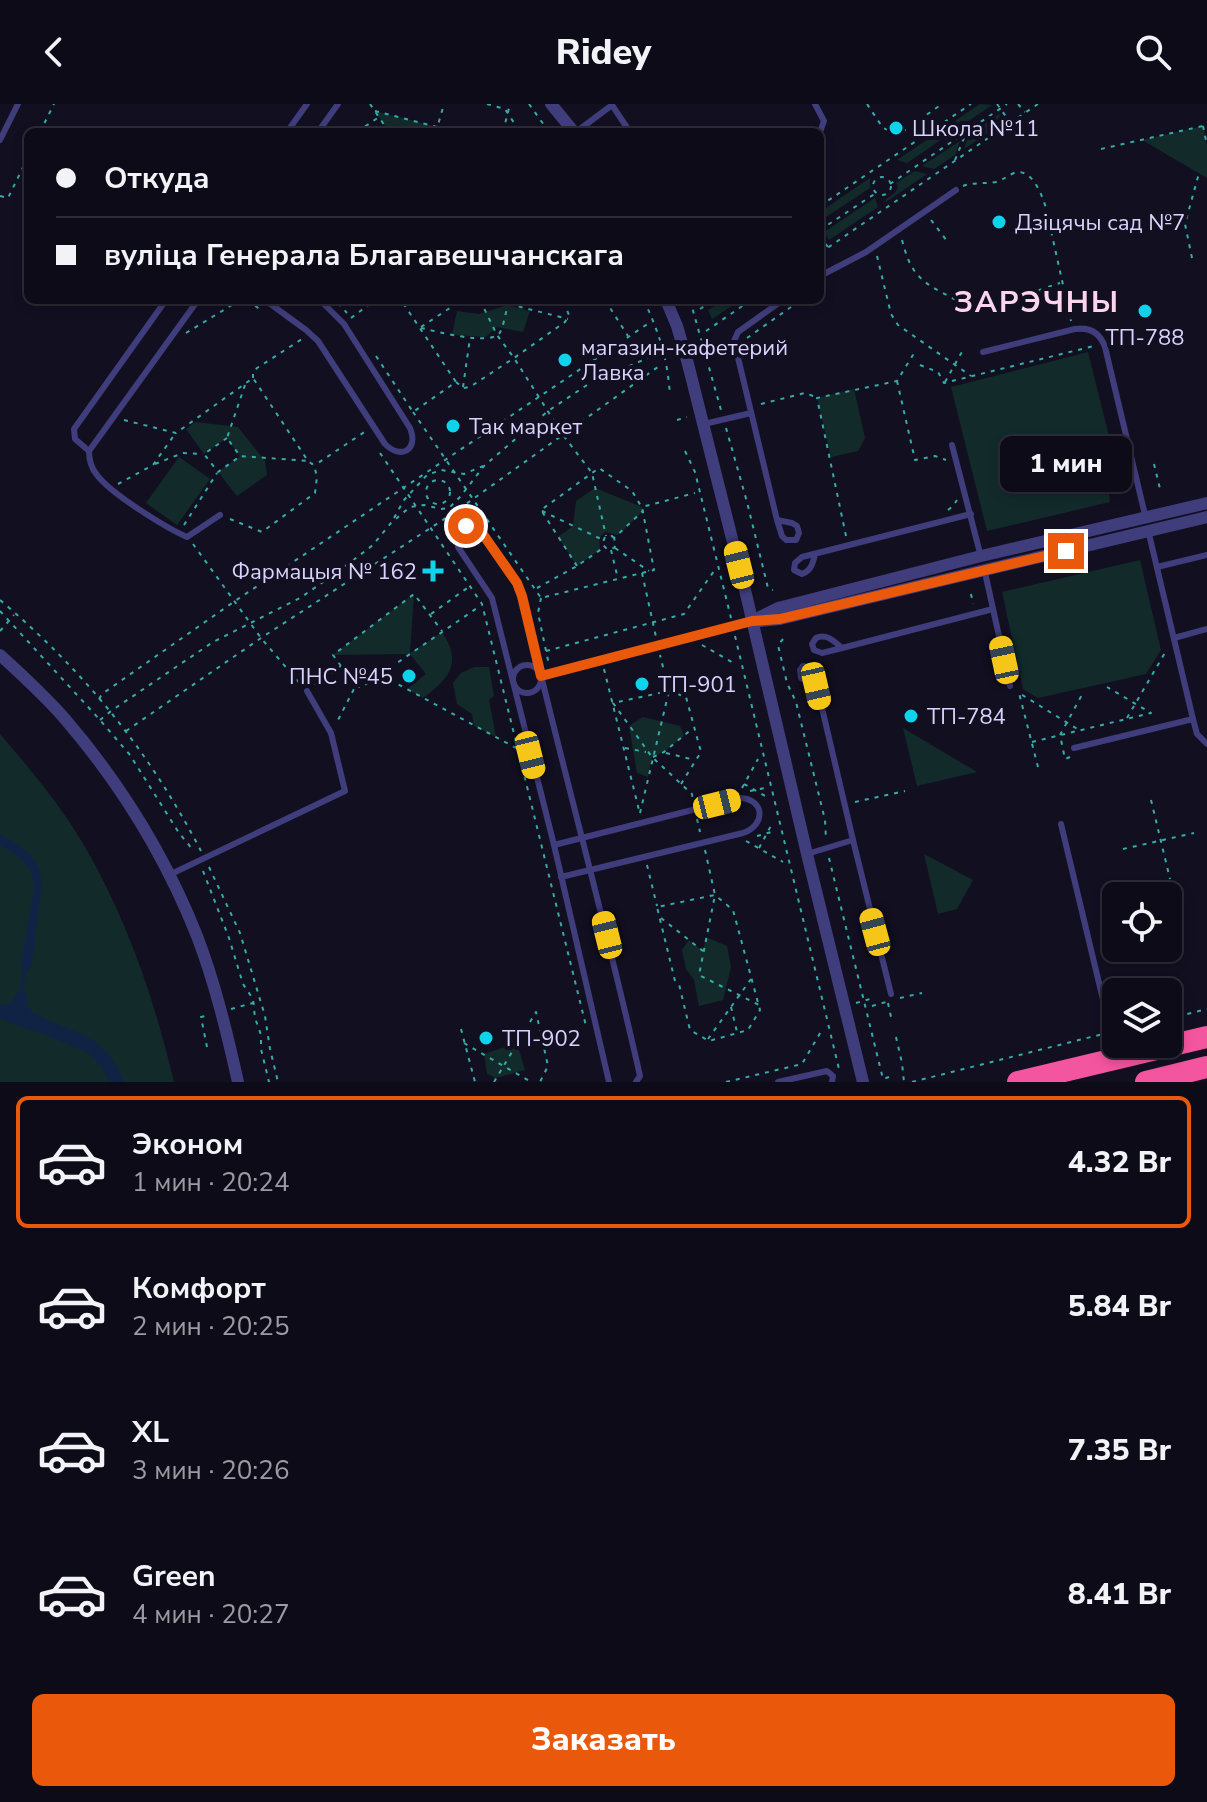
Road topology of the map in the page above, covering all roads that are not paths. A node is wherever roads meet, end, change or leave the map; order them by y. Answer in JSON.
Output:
{"nodes":[{"id":1,"x":18,"y":104,"type":"edge"},
{"id":2,"x":307,"y":104,"type":"edge"},
{"id":3,"x":338,"y":104,"type":"edge"},
{"id":4,"x":551,"y":104,"type":"edge"},
{"id":5,"x":815,"y":104,"type":"edge"},
{"id":6,"x":611,"y":105,"type":"edge"},
{"id":7,"x":290,"y":128,"type":"edge"},
{"id":8,"x":321,"y":128,"type":"edge"},
{"id":9,"x":572,"y":128,"type":"edge"},
{"id":10,"x":580,"y":128,"type":"edge"},
{"id":11,"x":627,"y":128,"type":"edge"},
{"id":12,"x":821,"y":128,"type":"edge"},
{"id":13,"x":0,"y":140,"type":"edge"},
{"id":14,"x":956,"y":190,"type":"road end"},
{"id":15,"x":824,"y":274,"type":"edge"},
{"id":16,"x":163,"y":304,"type":"edge"},
{"id":17,"x":195,"y":304,"type":"edge"},
{"id":18,"x":270,"y":304,"type":"edge"},
{"id":19,"x":329,"y":304,"type":"edge"},
{"id":20,"x":668,"y":304,"type":"edge"},
{"id":21,"x":777,"y":304,"type":"edge"},
{"id":22,"x":983,"y":352,"type":"dead end"},
{"id":23,"x":753,"y":409,"type":"junction"},
{"id":24,"x":703,"y":424,"type":"junction"},
{"id":25,"x":952,"y":445,"type":"dead end"},
{"id":26,"x":89,"y":451,"type":"junction"},
{"id":27,"x":1207,"y":503,"type":"edge"},
{"id":28,"x":971,"y":514,"type":"junction"},
{"id":29,"x":220,"y":515,"type":"road end"},
{"id":30,"x":1207,"y":517,"type":"edge"},
{"id":31,"x":777,"y":520,"type":"dead end"},
{"id":32,"x":1147,"y":524,"type":"junction"},
{"id":33,"x":815,"y":554,"type":"dead end"},
{"id":34,"x":1207,"y":555,"type":"edge"},
{"id":35,"x":981,"y":556,"type":"junction"},
{"id":36,"x":1157,"y":567,"type":"junction"},
{"id":37,"x":984,"y":571,"type":"junction"},
{"id":38,"x":993,"y":609,"type":"junction"},
{"id":39,"x":752,"y":621,"type":"junction"},
{"id":40,"x":1207,"y":629,"type":"edge"},
{"id":41,"x":1174,"y":638,"type":"junction"},
{"id":42,"x":842,"y":648,"type":"dead end"},
{"id":43,"x":0,"y":655,"type":"edge"},
{"id":44,"x":541,"y":676,"type":"junction"},
{"id":45,"x":513,"y":682,"type":"junction"},
{"id":46,"x":816,"y":686,"type":"dead end"},
{"id":47,"x":1010,"y":686,"type":"dead end"},
{"id":48,"x":307,"y":691,"type":"road end"},
{"id":49,"x":1193,"y":719,"type":"junction"},
{"id":50,"x":1207,"y":744,"type":"edge"},
{"id":51,"x":1074,"y":748,"type":"dead end"},
{"id":52,"x":1061,"y":824,"type":"dead end"},
{"id":53,"x":583,"y":837,"type":"junction"},
{"id":54,"x":853,"y":840,"type":"junction"},
{"id":55,"x":554,"y":845,"type":"junction"},
{"id":56,"x":807,"y":854,"type":"junction"},
{"id":57,"x":591,"y":869,"type":"junction"},
{"id":58,"x":169,"y":875,"type":"junction"},
{"id":59,"x":561,"y":877,"type":"junction"},
{"id":60,"x":891,"y":994,"type":"dead end"},
{"id":61,"x":1102,"y":995,"type":"edge"},
{"id":62,"x":1207,"y":1037,"type":"edge"},
{"id":63,"x":1182,"y":1043,"type":"edge"},
{"id":64,"x":1113,"y":1058,"type":"edge"},
{"id":65,"x":1207,"y":1067,"type":"edge"},
{"id":66,"x":806,"y":1076,"type":"junction"},
{"id":67,"x":238,"y":1082,"type":"edge"},
{"id":68,"x":609,"y":1082,"type":"edge"},
{"id":69,"x":636,"y":1082,"type":"edge"},
{"id":70,"x":778,"y":1082,"type":"edge"},
{"id":71,"x":811,"y":1082,"type":"edge"},
{"id":72,"x":832,"y":1082,"type":"edge"},
{"id":73,"x":863,"y":1082,"type":"edge"},
{"id":74,"x":1018,"y":1082,"type":"edge"},
{"id":75,"x":1146,"y":1082,"type":"edge"}],
"edges":[{"from":1,"to":13,"type":"lane"},
{"from":2,"to":7,"type":"lane"},
{"from":3,"to":8,"type":"lane"},
{"from":4,"to":9,"type":"street"},
{"from":5,"to":12,"type":"lane"},
{"from":6,"to":10,"type":"lane"},
{"from":6,"to":11,"type":"lane"},
{"from":14,"to":15,"type":"lane"},
{"from":16,"to":26,"type":"lane"},
{"from":17,"to":26,"type":"lane"},
{"from":18,"to":19,"type":"lane"},
{"from":20,"to":24,"type":"street"},
{"from":21,"to":23,"type":"lane"},
{"from":22,"to":32,"type":"lane"},
{"from":23,"to":24,"type":"lane"},
{"from":23,"to":31,"type":"lane"},
{"from":24,"to":39,"type":"street"},
{"from":25,"to":28,"type":"lane"},
{"from":26,"to":29,"type":"lane"},
{"from":27,"to":32,"type":"street"},
{"from":28,"to":33,"type":"lane"},
{"from":28,"to":35,"type":"lane"},
{"from":30,"to":32,"type":"street"},
{"from":32,"to":35,"type":"street"},
{"from":32,"to":36,"type":"lane"},
{"from":32,"to":37,"type":"street"},
{"from":34,"to":36,"type":"lane"},
{"from":35,"to":37,"type":"lane"},
{"from":35,"to":39,"type":"street"},
{"from":36,"to":41,"type":"lane"},
{"from":37,"to":38,"type":"lane"},
{"from":37,"to":39,"type":"street"},
{"from":38,"to":42,"type":"lane"},
{"from":38,"to":47,"type":"lane"},
{"from":39,"to":44,"type":"lane"},
{"from":39,"to":56,"type":"street"},
{"from":40,"to":41,"type":"lane"},
{"from":41,"to":49,"type":"lane"},
{"from":43,"to":58,"type":"street"},
{"from":44,"to":45,"type":"lane"},
{"from":44,"to":45,"type":"lane"},
{"from":44,"to":45,"type":"lane"},
{"from":44,"to":53,"type":"lane"},
{"from":45,"to":55,"type":"lane"},
{"from":46,"to":54,"type":"lane"},
{"from":48,"to":58,"type":"lane"},
{"from":49,"to":50,"type":"lane"},
{"from":49,"to":51,"type":"lane"},
{"from":52,"to":61,"type":"lane"},
{"from":53,"to":55,"type":"lane"},
{"from":53,"to":57,"type":"lane"},
{"from":53,"to":57,"type":"lane"},
{"from":54,"to":56,"type":"lane"},
{"from":54,"to":60,"type":"lane"},
{"from":55,"to":59,"type":"lane"},
{"from":56,"to":73,"type":"street"},
{"from":57,"to":59,"type":"lane"},
{"from":57,"to":69,"type":"lane"},
{"from":58,"to":67,"type":"street"},
{"from":59,"to":68,"type":"lane"},
{"from":62,"to":63,"type":"highway"},
{"from":64,"to":74,"type":"highway"},
{"from":65,"to":75,"type":"highway"},
{"from":66,"to":70,"type":"lane"},
{"from":66,"to":71,"type":"lane"},
{"from":66,"to":72,"type":"lane"}]}
